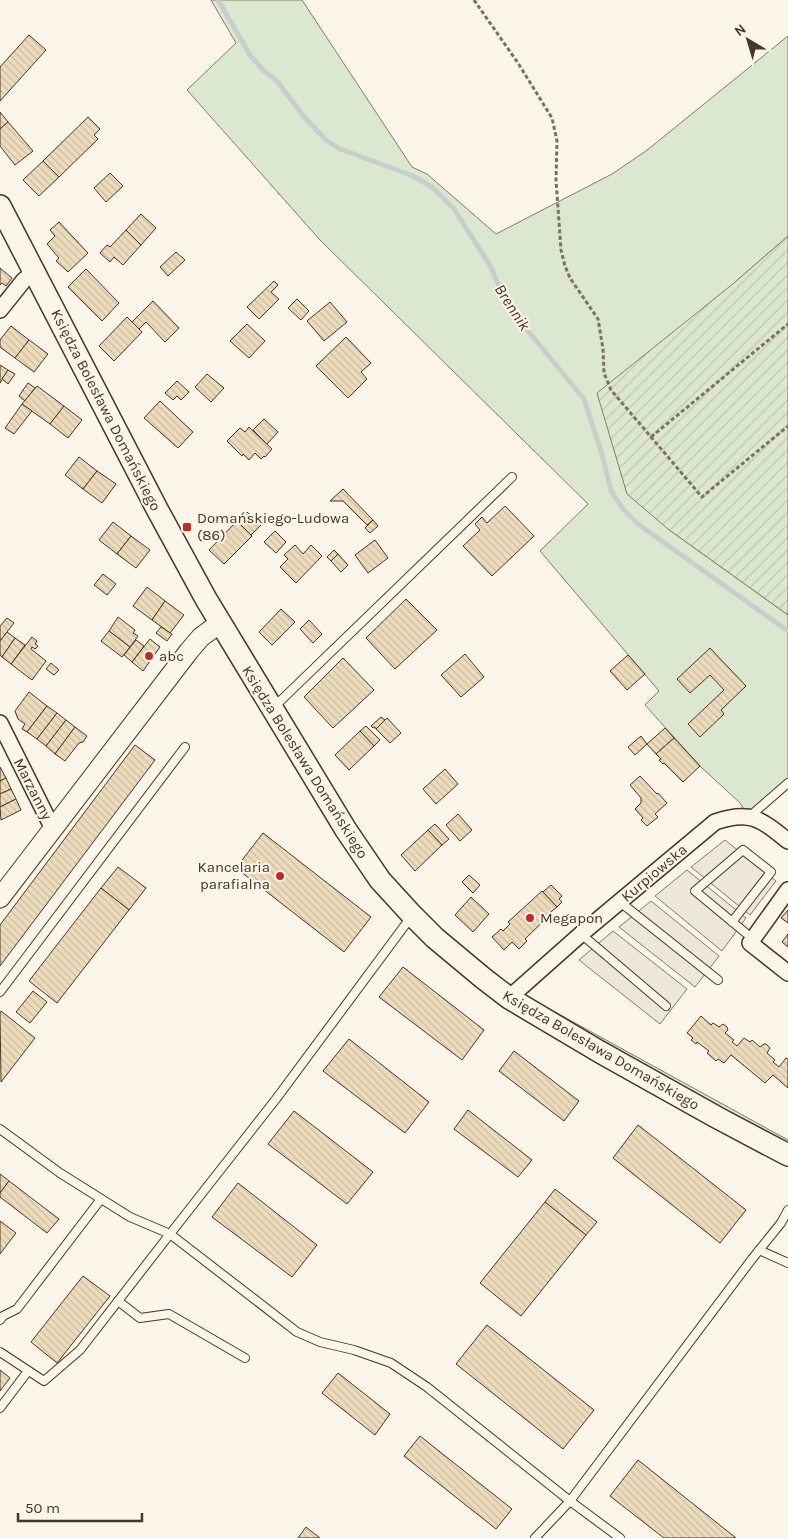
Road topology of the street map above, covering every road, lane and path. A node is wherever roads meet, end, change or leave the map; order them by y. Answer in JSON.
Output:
{"nodes":[{"id":1,"x":474,"y":0,"type":"edge"},
{"id":2,"x":0,"y":206,"type":"edge"},
{"id":3,"x":34,"y":273,"type":"junction"},
{"id":4,"x":0,"y":310,"type":"edge"},
{"id":5,"x":788,"y":324,"type":"edge"},
{"id":6,"x":788,"y":426,"type":"edge"},
{"id":7,"x":651,"y":437,"type":"junction"},
{"id":8,"x":512,"y":477,"type":"dead end"},
{"id":9,"x":220,"y":623,"type":"junction"},
{"id":10,"x":272,"y":710,"type":"junction"},
{"id":11,"x":0,"y":723,"type":"edge"},
{"id":12,"x":185,"y":747,"type":"dead end"},
{"id":13,"x":788,"y":783,"type":"edge"},
{"id":14,"x":750,"y":817,"type":"junction"},
{"id":15,"x":53,"y":829,"type":"junction"},
{"id":16,"x":788,"y":842,"type":"edge"},
{"id":17,"x":788,"y":890,"type":"edge"},
{"id":18,"x":0,"y":898,"type":"edge"},
{"id":19,"x":620,"y":902,"type":"junction"},
{"id":20,"x":412,"y":915,"type":"junction"},
{"id":21,"x":732,"y":922,"type":"junction"},
{"id":22,"x":581,"y":934,"type":"junction"},
{"id":23,"x":753,"y":939,"type":"junction"},
{"id":24,"x":788,"y":973,"type":"edge"},
{"id":25,"x":718,"y":980,"type":"dead end"},
{"id":26,"x":0,"y":992,"type":"edge"},
{"id":27,"x":509,"y":998,"type":"junction"},
{"id":28,"x":666,"y":1006,"type":"dead end"},
{"id":29,"x":0,"y":1129,"type":"edge"},
{"id":30,"x":788,"y":1155,"type":"edge"},
{"id":31,"x":101,"y":1199,"type":"junction"},
{"id":32,"x":788,"y":1210,"type":"edge"},
{"id":33,"x":170,"y":1234,"type":"junction"},
{"id":34,"x":759,"y":1250,"type":"junction"},
{"id":35,"x":788,"y":1263,"type":"edge"},
{"id":36,"x":118,"y":1301,"type":"junction"},
{"id":37,"x":0,"y":1320,"type":"edge"},
{"id":38,"x":0,"y":1352,"type":"edge"},
{"id":39,"x":245,"y":1358,"type":"dead end"},
{"id":40,"x":28,"y":1371,"type":"junction"},
{"id":41,"x":0,"y":1408,"type":"edge"},
{"id":42,"x":570,"y":1501,"type":"junction"},
{"id":43,"x":535,"y":1538,"type":"edge"},
{"id":44,"x":620,"y":1538,"type":"edge"}],
"edges":[{"from":1,"to":7,"type":"path"},
{"from":2,"to":3,"type":"main road","name":"Księdza Bolesława Domańskiego"},
{"from":3,"to":4,"type":"street"},
{"from":3,"to":9,"type":"main road","name":"Księdza Bolesława Domańskiego"},
{"from":5,"to":7,"type":"path"},
{"from":6,"to":7,"type":"path"},
{"from":8,"to":10,"type":"lane"},
{"from":9,"to":10,"type":"main road","name":"Księdza Bolesława Domańskiego"},
{"from":9,"to":15,"type":"street"},
{"from":10,"to":20,"type":"main road","name":"Księdza Bolesława Domańskiego"},
{"from":11,"to":15,"type":"street","name":"Marzanny"},
{"from":12,"to":26,"type":"lane"},
{"from":13,"to":14,"type":"lane"},
{"from":14,"to":16,"type":"street"},
{"from":14,"to":19,"type":"street","name":"Kurpiowska"},
{"from":15,"to":18,"type":"street"},
{"from":17,"to":23,"type":"street"},
{"from":19,"to":22,"type":"street","name":"Kurpiowska"},
{"from":19,"to":25,"type":"lane"},
{"from":20,"to":27,"type":"main road","name":"Księdza Bolesława Domańskiego"},
{"from":20,"to":33,"type":"lane"},
{"from":21,"to":21,"type":"lane"},
{"from":21,"to":23,"type":"lane"},
{"from":22,"to":27,"type":"street","name":"Kurpiowska"},
{"from":22,"to":28,"type":"lane"},
{"from":23,"to":24,"type":"street"},
{"from":27,"to":30,"type":"main road","name":"Księdza Bolesława Domańskiego"},
{"from":29,"to":31,"type":"lane"},
{"from":31,"to":33,"type":"lane"},
{"from":31,"to":37,"type":"lane"},
{"from":32,"to":34,"type":"lane"},
{"from":33,"to":36,"type":"lane"},
{"from":33,"to":42,"type":"lane"},
{"from":34,"to":35,"type":"lane"},
{"from":34,"to":42,"type":"lane"},
{"from":36,"to":39,"type":"lane"},
{"from":36,"to":40,"type":"lane"},
{"from":38,"to":40,"type":"lane"},
{"from":40,"to":41,"type":"lane"},
{"from":42,"to":43,"type":"lane"},
{"from":42,"to":44,"type":"lane"}]}
